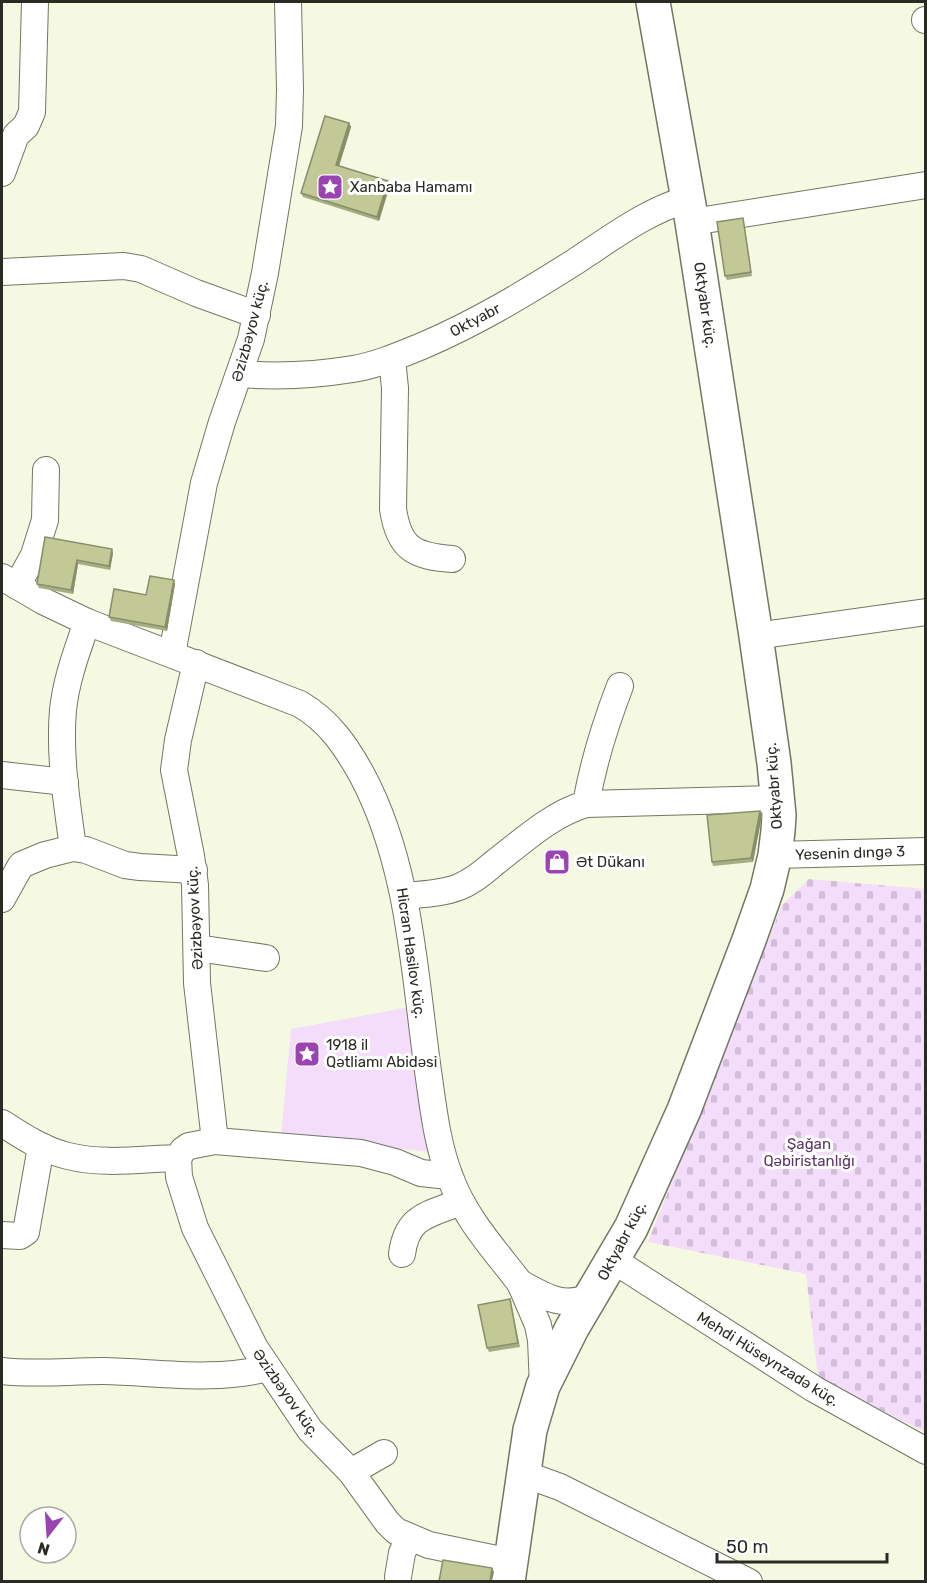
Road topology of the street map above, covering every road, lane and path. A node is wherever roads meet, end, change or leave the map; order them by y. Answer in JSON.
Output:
{"nodes":[{"id":1,"x":35,"y":2,"type":"edge"},
{"id":2,"x":288,"y":2,"type":"edge"},
{"id":3,"x":653,"y":2,"type":"edge"},
{"id":4,"x":10,"y":127,"type":"edge"},
{"id":5,"x":2,"y":172,"type":"edge"},
{"id":6,"x":926,"y":185,"type":"edge"},
{"id":7,"x":690,"y":210,"type":"junction"},
{"id":8,"x":2,"y":272,"type":"edge"},
{"id":9,"x":257,"y":315,"type":"junction"},
{"id":10,"x":392,"y":359,"type":"junction"},
{"id":11,"x":240,"y":374,"type":"junction"},
{"id":12,"x":46,"y":470,"type":"dead end"},
{"id":13,"x":452,"y":559,"type":"dead end"},
{"id":14,"x":9,"y":582,"type":"edge"},
{"id":15,"x":926,"y":612,"type":"edge"},
{"id":16,"x":87,"y":622,"type":"junction"},
{"id":17,"x":756,"y":636,"type":"junction"},
{"id":18,"x":184,"y":658,"type":"junction"},
{"id":19,"x":620,"y":686,"type":"dead end"},
{"id":20,"x":2,"y":775,"type":"edge"},
{"id":21,"x":65,"y":782,"type":"junction"},
{"id":22,"x":778,"y":800,"type":"junction"},
{"id":23,"x":586,"y":804,"type":"junction"},
{"id":24,"x":73,"y":848,"type":"junction"},
{"id":25,"x":926,"y":851,"type":"edge"},
{"id":26,"x":775,"y":855,"type":"junction"},
{"id":27,"x":194,"y":870,"type":"junction"},
{"id":28,"x":404,"y":896,"type":"junction"},
{"id":29,"x":2,"y":899,"type":"edge"},
{"id":30,"x":197,"y":948,"type":"junction"},
{"id":31,"x":266,"y":958,"type":"dead end"},
{"id":32,"x":2,"y":1123,"type":"edge"},
{"id":33,"x":215,"y":1141,"type":"junction"},
{"id":34,"x":43,"y":1147,"type":"junction"},
{"id":35,"x":178,"y":1158,"type":"junction"},
{"id":36,"x":449,"y":1176,"type":"junction"},
{"id":37,"x":460,"y":1202,"type":"junction"},
{"id":38,"x":2,"y":1235,"type":"edge"},
{"id":39,"x":402,"y":1254,"type":"dead end"},
{"id":40,"x":613,"y":1260,"type":"junction"},
{"id":41,"x":520,"y":1282,"type":"junction"},
{"id":42,"x":591,"y":1297,"type":"junction"},
{"id":43,"x":538,"y":1325,"type":"junction"},
{"id":44,"x":572,"y":1328,"type":"junction"},
{"id":45,"x":268,"y":1368,"type":"junction"},
{"id":46,"x":2,"y":1371,"type":"edge"},
{"id":47,"x":543,"y":1386,"type":"junction"},
{"id":48,"x":926,"y":1452,"type":"edge"},
{"id":49,"x":384,"y":1454,"type":"dead end"},
{"id":50,"x":351,"y":1472,"type":"junction"},
{"id":51,"x":524,"y":1474,"type":"junction"},
{"id":52,"x":409,"y":1538,"type":"junction"},
{"id":53,"x":510,"y":1572,"type":"edge"},
{"id":54,"x":398,"y":1577,"type":"dead end"},
{"id":55,"x":749,"y":1581,"type":"edge"}],
"edges":[{"from":1,"to":4,"type":"street"},
{"from":2,"to":9,"type":"street","name":"Əzizbəyov küç."},
{"from":3,"to":7,"type":"street","name":"Oktyabr küç."},
{"from":4,"to":5,"type":"street"},
{"from":6,"to":7,"type":"street","name":"Oktyabr"},
{"from":7,"to":10,"type":"street","name":"Oktyabr"},
{"from":7,"to":17,"type":"street","name":"Oktyabr küç."},
{"from":8,"to":9,"type":"street"},
{"from":9,"to":11,"type":"street","name":"Əzizbəyov küç."},
{"from":10,"to":11,"type":"street","name":"Oktyabr"},
{"from":10,"to":13,"type":"street"},
{"from":11,"to":18,"type":"street","name":"Əzizbəyov küç."},
{"from":12,"to":14,"type":"street"},
{"from":14,"to":16,"type":"street","name":"Hicran Hasilov küç."},
{"from":15,"to":17,"type":"street"},
{"from":16,"to":18,"type":"street","name":"Hicran Hasilov küç."},
{"from":16,"to":21,"type":"street"},
{"from":17,"to":22,"type":"street","name":"Oktyabr küç."},
{"from":18,"to":27,"type":"street","name":"Əzizbəyov küç."},
{"from":18,"to":28,"type":"street","name":"Hicran Hasilov küç."},
{"from":19,"to":23,"type":"street"},
{"from":20,"to":21,"type":"street"},
{"from":21,"to":24,"type":"street"},
{"from":22,"to":23,"type":"street"},
{"from":22,"to":26,"type":"street","name":"Oktyabr küç."},
{"from":23,"to":28,"type":"street"},
{"from":24,"to":27,"type":"street"},
{"from":24,"to":29,"type":"street"},
{"from":25,"to":26,"type":"street","name":"Yesenin dıngə 3"},
{"from":26,"to":40,"type":"street","name":"Oktyabr küç."},
{"from":27,"to":30,"type":"street","name":"Əzizbəyov küç."},
{"from":28,"to":36,"type":"street","name":"Hicran Hasilov küç."},
{"from":30,"to":31,"type":"street"},
{"from":30,"to":33,"type":"street","name":"Əzizbəyov küç."},
{"from":32,"to":34,"type":"street"},
{"from":33,"to":35,"type":"street"},
{"from":33,"to":36,"type":"street"},
{"from":34,"to":35,"type":"street"},
{"from":34,"to":38,"type":"street"},
{"from":35,"to":45,"type":"street","name":"Əzizbəyov küç."},
{"from":36,"to":37,"type":"street","name":"Hicran Hasilov küç."},
{"from":37,"to":39,"type":"street"},
{"from":37,"to":41,"type":"street","name":"Hicran Hasilov küç."},
{"from":40,"to":42,"type":"street","name":"Oktyabr küç."},
{"from":40,"to":48,"type":"street","name":"Mehdi Hüseynzadə küç."},
{"from":41,"to":42,"type":"street"},
{"from":41,"to":43,"type":"street"},
{"from":42,"to":44,"type":"street","name":"Oktyabr küç."},
{"from":43,"to":44,"type":"street"},
{"from":43,"to":47,"type":"street"},
{"from":44,"to":47,"type":"street","name":"Oktyabr küç."},
{"from":45,"to":46,"type":"street"},
{"from":45,"to":50,"type":"street","name":"Əzizbəyov küç."},
{"from":47,"to":51,"type":"street","name":"Oktyabr küç."},
{"from":49,"to":50,"type":"street"},
{"from":50,"to":52,"type":"street","name":"Əzizbəyov küç."},
{"from":51,"to":53,"type":"street","name":"Oktyabr küç."},
{"from":51,"to":55,"type":"street"},
{"from":52,"to":53,"type":"street","name":"Əzizbəyov küç."},
{"from":52,"to":54,"type":"street"}]}
